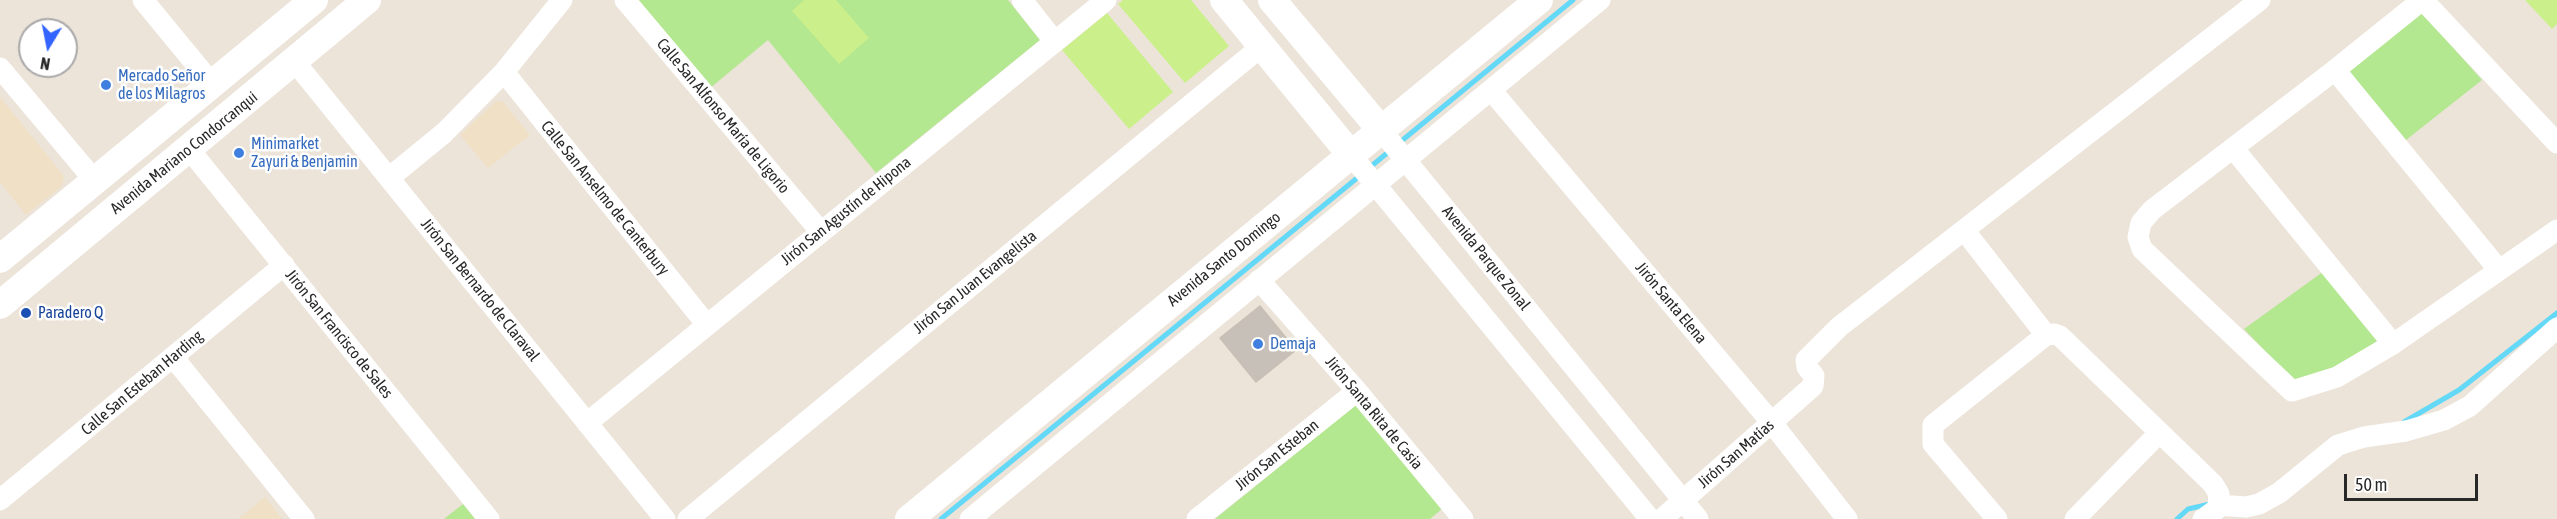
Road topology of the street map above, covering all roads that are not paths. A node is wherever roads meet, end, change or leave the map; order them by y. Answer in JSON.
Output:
{"nodes":[{"id":1,"x":143,"y":0,"type":"edge"},
{"id":2,"x":314,"y":0,"type":"edge"},
{"id":3,"x":366,"y":0,"type":"edge"},
{"id":4,"x":562,"y":0,"type":"edge"},
{"id":5,"x":625,"y":0,"type":"edge"},
{"id":6,"x":1022,"y":0,"type":"edge"},
{"id":7,"x":1106,"y":0,"type":"edge"},
{"id":8,"x":1224,"y":0,"type":"edge"},
{"id":9,"x":1539,"y":0,"type":"edge"},
{"id":10,"x":1600,"y":0,"type":"edge"},
{"id":11,"x":2260,"y":0,"type":"edge"},
{"id":12,"x":2422,"y":0,"type":"edge"},
{"id":13,"x":1275,"y":1,"type":"edge"},
{"id":14,"x":1054,"y":42,"type":"junction"},
{"id":15,"x":1262,"y":46,"type":"junction"},
{"id":16,"x":295,"y":62,"type":"junction"},
{"id":17,"x":1,"y":70,"type":"edge"},
{"id":18,"x":2335,"y":70,"type":"junction"},
{"id":19,"x":504,"y":72,"type":"junction"},
{"id":20,"x":213,"y":84,"type":"junction"},
{"id":21,"x":1491,"y":90,"type":"junction"},
{"id":22,"x":1381,"y":130,"type":"junction"},
{"id":23,"x":2557,"y":143,"type":"edge"},
{"id":24,"x":2233,"y":148,"type":"junction"},
{"id":25,"x":189,"y":149,"type":"junction"},
{"id":26,"x":1351,"y":155,"type":"junction"},
{"id":27,"x":1406,"y":159,"type":"junction"},
{"id":28,"x":389,"y":178,"type":"junction"},
{"id":29,"x":95,"y":181,"type":"junction"},
{"id":30,"x":1376,"y":185,"type":"junction"},
{"id":31,"x":1964,"y":230,"type":"junction"},
{"id":32,"x":2557,"y":230,"type":"edge"},
{"id":33,"x":821,"y":232,"type":"junction"},
{"id":34,"x":28,"y":236,"type":"junction"},
{"id":35,"x":0,"y":259,"type":"edge"},
{"id":36,"x":51,"y":263,"type":"junction"},
{"id":37,"x":284,"y":265,"type":"junction"},
{"id":38,"x":2499,"y":270,"type":"junction"},
{"id":39,"x":1259,"y":280,"type":"junction"},
{"id":40,"x":0,"y":305,"type":"edge"},
{"id":41,"x":707,"y":325,"type":"junction"},
{"id":42,"x":2557,"y":328,"type":"edge"},
{"id":43,"x":2046,"y":336,"type":"junction"},
{"id":44,"x":2393,"y":344,"type":"junction"},
{"id":45,"x":173,"y":357,"type":"junction"},
{"id":46,"x":1357,"y":391,"type":"junction"},
{"id":47,"x":587,"y":423,"type":"junction"},
{"id":48,"x":1772,"y":423,"type":"junction"},
{"id":49,"x":2159,"y":433,"type":"junction"},
{"id":50,"x":0,"y":500,"type":"edge"},
{"id":51,"x":1683,"y":500,"type":"junction"},
{"id":52,"x":2211,"y":512,"type":"edge"},
{"id":53,"x":1452,"y":515,"type":"edge"},
{"id":54,"x":304,"y":519,"type":"edge"},
{"id":55,"x":489,"y":519,"type":"edge"},
{"id":56,"x":665,"y":519,"type":"edge"},
{"id":57,"x":688,"y":519,"type":"edge"},
{"id":58,"x":909,"y":519,"type":"edge"},
{"id":59,"x":970,"y":519,"type":"edge"},
{"id":60,"x":1197,"y":519,"type":"edge"},
{"id":61,"x":1650,"y":519,"type":"edge"},
{"id":62,"x":1662,"y":519,"type":"edge"},
{"id":63,"x":1698,"y":519,"type":"edge"},
{"id":64,"x":1846,"y":519,"type":"edge"},
{"id":65,"x":1997,"y":519,"type":"edge"},
{"id":66,"x":2075,"y":519,"type":"edge"}],
"edges":[{"from":1,"to":20,"type":"street"},
{"from":2,"to":20,"type":"main road","name":"Avenida Mariano Condorcanqui"},
{"from":3,"to":16,"type":"main road","name":"Avenida Mariano Condorcanqui"},
{"from":4,"to":19,"type":"street"},
{"from":5,"to":33,"type":"street","name":"Calle San Alfonso María de Ligorio"},
{"from":6,"to":14,"type":"street"},
{"from":7,"to":14,"type":"street","name":"Jirón San Agustín de Hipona"},
{"from":8,"to":15,"type":"main road"},
{"from":9,"to":22,"type":"main road","name":"Avenida Santo Domingo"},
{"from":10,"to":21,"type":"street"},
{"from":11,"to":31,"type":"street"},
{"from":12,"to":18,"type":"street"},
{"from":12,"to":23,"type":"street"},
{"from":13,"to":22,"type":"main road","name":"Avenida Parque Zonal"},
{"from":14,"to":33,"type":"street","name":"Jirón San Agustín de Hipona"},
{"from":15,"to":26,"type":"main road"},
{"from":15,"to":57,"type":"street","name":"Jirón San Juan Evangelista"},
{"from":16,"to":25,"type":"main road","name":"Avenida Mariano Condorcanqui"},
{"from":16,"to":28,"type":"street","name":"Jirón San Bernardo de Claraval"},
{"from":17,"to":29,"type":"street"},
{"from":18,"to":24,"type":"street"},
{"from":18,"to":38,"type":"street"},
{"from":19,"to":28,"type":"street"},
{"from":19,"to":41,"type":"street","name":"Calle San Anselmo de Canterbury"},
{"from":20,"to":29,"type":"main road","name":"Avenida Mariano Condorcanqui"},
{"from":21,"to":27,"type":"street"},
{"from":21,"to":48,"type":"street","name":"Jirón Santa Elena"},
{"from":22,"to":26,"type":"main road","name":"Avenida Santo Domingo"},
{"from":22,"to":27,"type":"street","name":"Avenida Parque Zonal"},
{"from":24,"to":44,"type":"street"},
{"from":24,"to":44,"type":"street"},
{"from":25,"to":36,"type":"main road","name":"Avenida Mariano Condorcanqui"},
{"from":25,"to":37,"type":"street","name":"Jirón San Francisco de Sales"},
{"from":26,"to":30,"type":"street"},
{"from":26,"to":58,"type":"main road","name":"Avenida Santo Domingo"},
{"from":27,"to":30,"type":"street"},
{"from":27,"to":51,"type":"street","name":"Avenida Parque Zonal"},
{"from":28,"to":47,"type":"street","name":"Jirón San Bernardo de Claraval"},
{"from":29,"to":34,"type":"main road","name":"Avenida Mariano Condorcanqui"},
{"from":30,"to":39,"type":"street"},
{"from":30,"to":61,"type":"street"},
{"from":31,"to":43,"type":"street"},
{"from":31,"to":48,"type":"street","name":"Jirón San Matías"},
{"from":32,"to":38,"type":"street"},
{"from":33,"to":41,"type":"street","name":"Jirón San Agustín de Hipona"},
{"from":34,"to":35,"type":"main road","name":"Avenida Mariano Condorcanqui"},
{"from":34,"to":36,"type":"main road"},
{"from":36,"to":40,"type":"main road","name":"Avenida Mariano Condorcanqui"},
{"from":37,"to":45,"type":"street","name":"Calle San Esteban Harding"},
{"from":37,"to":55,"type":"street","name":"Jirón San Francisco de Sales"},
{"from":38,"to":44,"type":"street"},
{"from":39,"to":46,"type":"street","name":"Jirón Santa Rita de Casia"},
{"from":39,"to":59,"type":"street"},
{"from":41,"to":47,"type":"street","name":"Jirón San Agustín de Hipona"},
{"from":42,"to":52,"type":"street"},
{"from":43,"to":49,"type":"street"},
{"from":43,"to":65,"type":"street"},
{"from":45,"to":50,"type":"street","name":"Calle San Esteban Harding"},
{"from":45,"to":54,"type":"street"},
{"from":46,"to":53,"type":"street","name":"Jirón Santa Rita de Casia"},
{"from":46,"to":60,"type":"street","name":"Jirón San Esteban"},
{"from":47,"to":56,"type":"street","name":"Jirón San Bernardo de Claraval"},
{"from":48,"to":51,"type":"street","name":"Jirón San Matías"},
{"from":48,"to":64,"type":"street","name":"Jirón Santa Elena"},
{"from":49,"to":52,"type":"street"},
{"from":49,"to":66,"type":"street"},
{"from":51,"to":62,"type":"street","name":"Jirón San Matías"},
{"from":51,"to":63,"type":"street","name":"Avenida Parque Zonal"}]}
